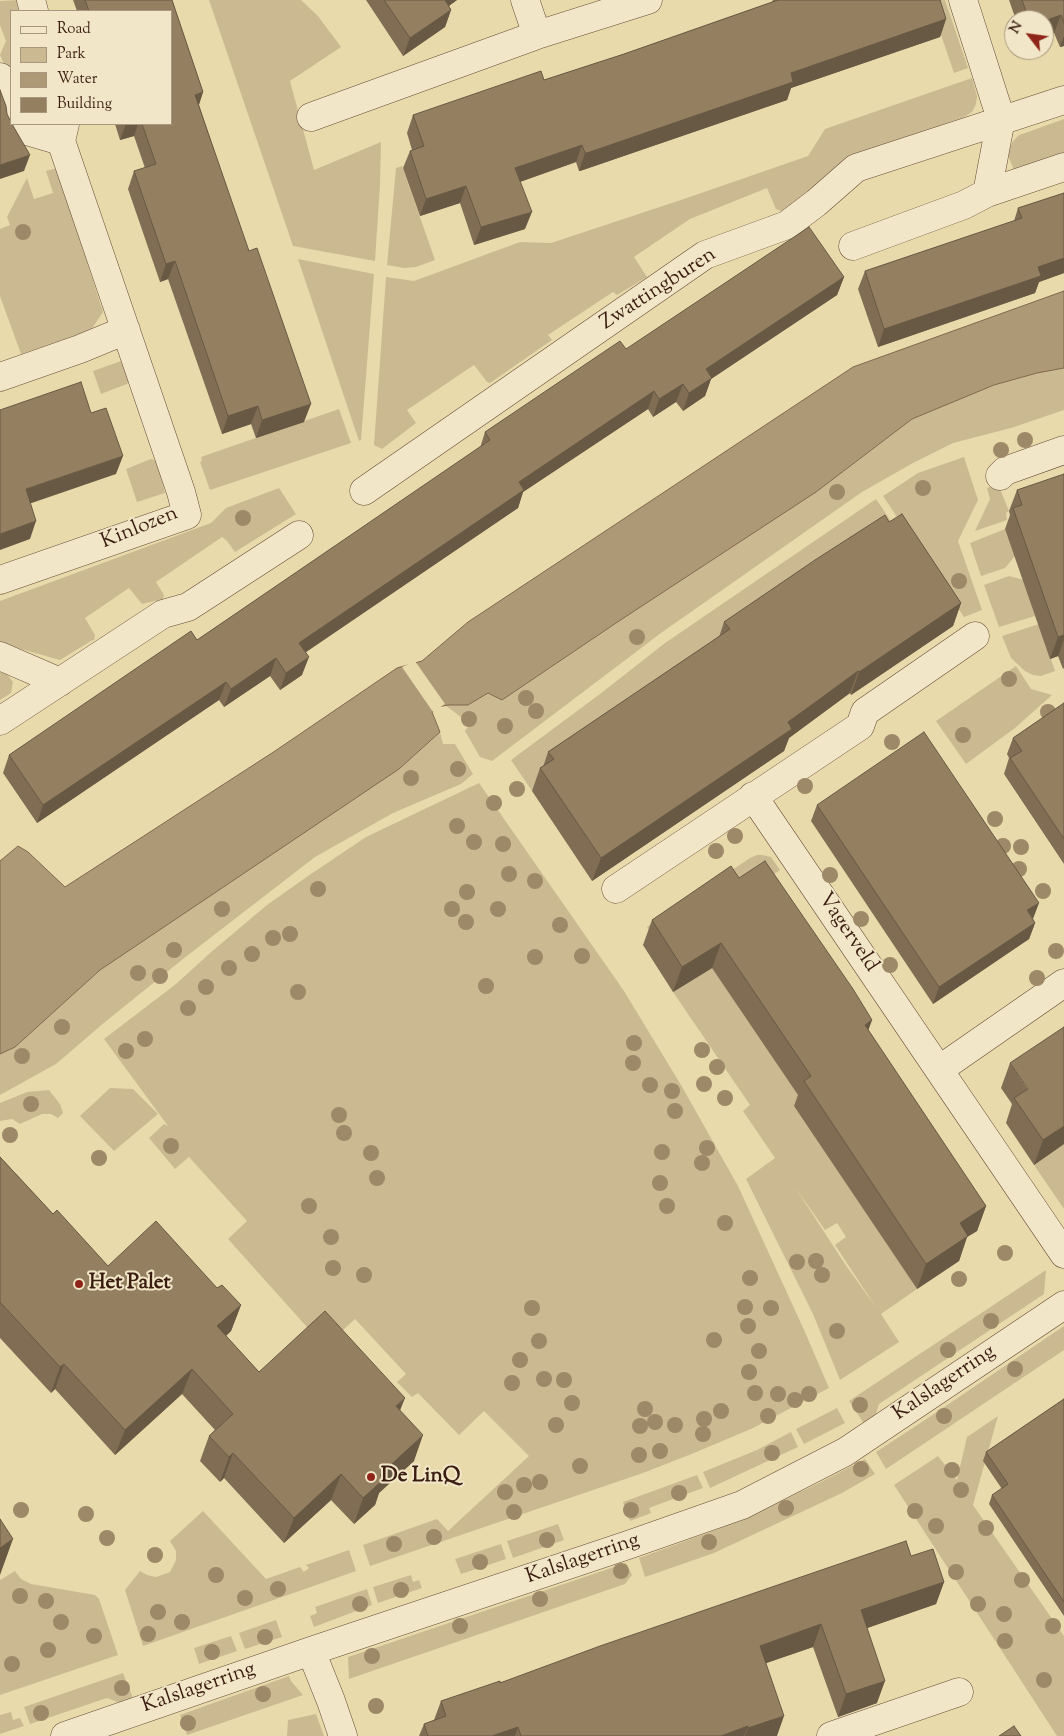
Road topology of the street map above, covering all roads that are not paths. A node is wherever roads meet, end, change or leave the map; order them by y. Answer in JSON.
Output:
{"nodes":[{"id":1,"x":525,"y":0,"type":"edge"},
{"id":2,"x":648,"y":0,"type":"edge"},
{"id":3,"x":963,"y":0,"type":"edge"},
{"id":4,"x":537,"y":35,"type":"junction"},
{"id":5,"x":0,"y":77,"type":"edge"},
{"id":6,"x":1064,"y":100,"type":"edge"},
{"id":7,"x":10,"y":108,"type":"edge"},
{"id":8,"x":312,"y":117,"type":"dead end"},
{"id":9,"x":1001,"y":119,"type":"junction"},
{"id":10,"x":16,"y":125,"type":"edge"},
{"id":11,"x":63,"y":132,"type":"edge"},
{"id":12,"x":1064,"y":167,"type":"edge"},
{"id":13,"x":987,"y":193,"type":"junction"},
{"id":14,"x":853,"y":246,"type":"dead end"},
{"id":15,"x":126,"y":330,"type":"junction"},
{"id":16,"x":0,"y":377,"type":"edge"},
{"id":17,"x":1064,"y":450,"type":"edge"},
{"id":18,"x":1000,"y":476,"type":"dead end"},
{"id":19,"x":364,"y":491,"type":"dead end"},
{"id":20,"x":299,"y":534,"type":"dead end"},
{"id":21,"x":0,"y":580,"type":"edge"},
{"id":22,"x":975,"y":636,"type":"dead end"},
{"id":23,"x":0,"y":656,"type":"edge"},
{"id":24,"x":60,"y":682,"type":"junction"},
{"id":25,"x":0,"y":721,"type":"edge"},
{"id":26,"x":753,"y":796,"type":"junction"},
{"id":27,"x":616,"y":889,"type":"dead end"},
{"id":28,"x":1064,"y":983,"type":"edge"},
{"id":29,"x":940,"y":1069,"type":"junction"},
{"id":30,"x":1064,"y":1254,"type":"edge"},
{"id":31,"x":1064,"y":1305,"type":"edge"},
{"id":32,"x":311,"y":1651,"type":"junction"},
{"id":33,"x":959,"y":1692,"type":"dead end"},
{"id":34,"x":64,"y":1736,"type":"edge"},
{"id":35,"x":343,"y":1736,"type":"edge"},
{"id":36,"x":834,"y":1736,"type":"edge"}],
"edges":[{"from":1,"to":4,"type":"street"},
{"from":2,"to":4,"type":"street"},
{"from":3,"to":9,"type":"street"},
{"from":4,"to":8,"type":"street"},
{"from":5,"to":7,"type":"street"},
{"from":6,"to":9,"type":"street","name":"Zwattingburen"},
{"from":9,"to":13,"type":"street"},
{"from":9,"to":19,"type":"street","name":"Zwattingburen"},
{"from":10,"to":11,"type":"street","name":"Kinlozen"},
{"from":11,"to":15,"type":"street","name":"Kinlozen"},
{"from":12,"to":13,"type":"street"},
{"from":13,"to":14,"type":"street"},
{"from":15,"to":16,"type":"street"},
{"from":15,"to":21,"type":"street","name":"Kinlozen"},
{"from":17,"to":18,"type":"street"},
{"from":20,"to":24,"type":"street"},
{"from":22,"to":26,"type":"street"},
{"from":23,"to":24,"type":"street"},
{"from":24,"to":25,"type":"street"},
{"from":26,"to":27,"type":"street"},
{"from":26,"to":29,"type":"street","name":"Vagerveld"},
{"from":28,"to":29,"type":"street"},
{"from":29,"to":30,"type":"street","name":"Vagerveld"},
{"from":31,"to":32,"type":"street","name":"Kalslagerring"},
{"from":32,"to":34,"type":"street","name":"Kalslagerring"},
{"from":32,"to":35,"type":"street"},
{"from":33,"to":36,"type":"street"}]}
